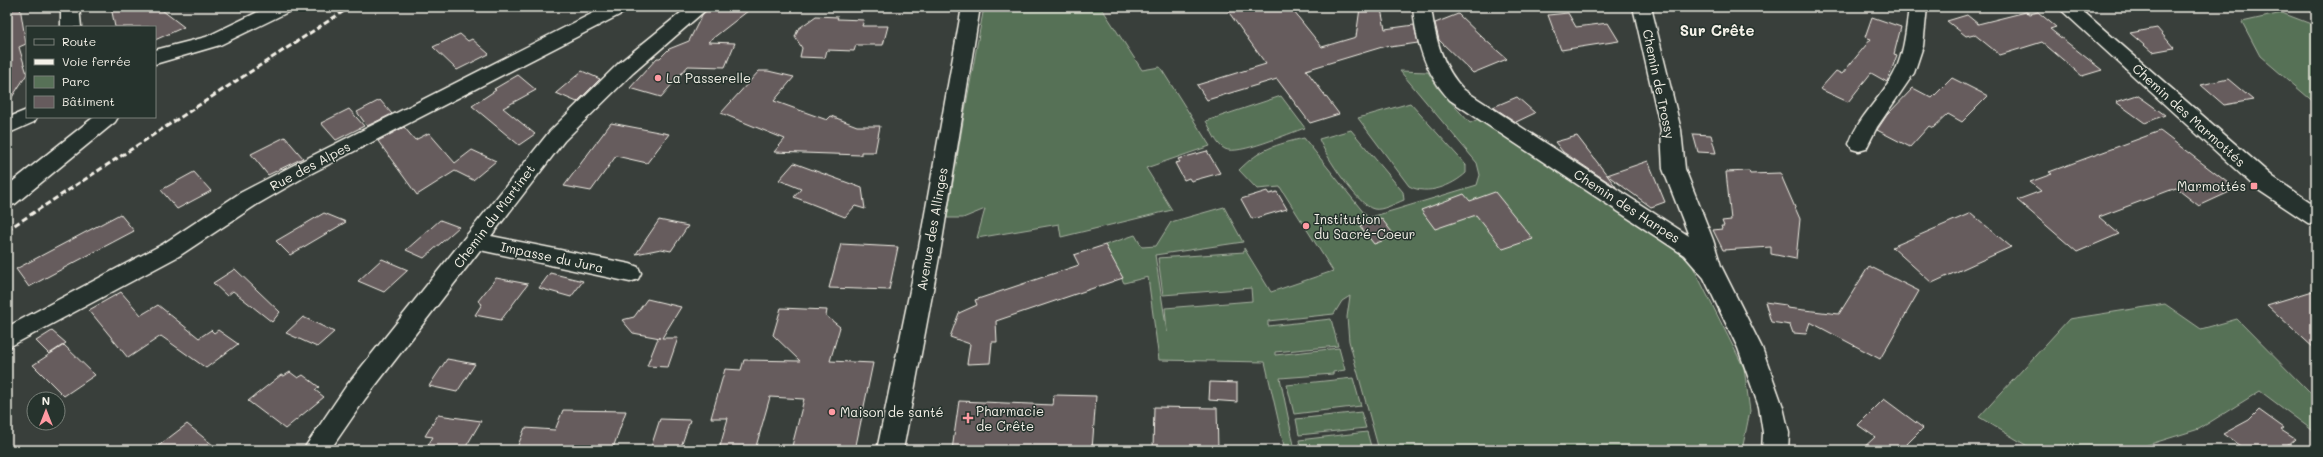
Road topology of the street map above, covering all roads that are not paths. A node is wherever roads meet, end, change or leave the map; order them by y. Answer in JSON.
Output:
{"nodes":[{"id":1,"x":70,"y":7,"type":"edge"},
{"id":2,"x":283,"y":7,"type":"edge"},
{"id":3,"x":620,"y":7,"type":"edge"},
{"id":4,"x":700,"y":7,"type":"edge"},
{"id":5,"x":971,"y":7,"type":"edge"},
{"id":6,"x":1422,"y":7,"type":"edge"},
{"id":7,"x":1642,"y":7,"type":"edge"},
{"id":8,"x":1918,"y":7,"type":"edge"},
{"id":9,"x":2067,"y":7,"type":"edge"},
{"id":10,"x":71,"y":26,"type":"edge"},
{"id":11,"x":156,"y":57,"type":"edge"},
{"id":12,"x":26,"y":118,"type":"edge"},
{"id":13,"x":107,"y":118,"type":"edge"},
{"id":14,"x":7,"y":127,"type":"edge"},
{"id":15,"x":1859,"y":144,"type":"dead end"},
{"id":16,"x":7,"y":198,"type":"edge"},
{"id":17,"x":2316,"y":217,"type":"edge"},
{"id":18,"x":475,"y":241,"type":"junction"},
{"id":19,"x":630,"y":273,"type":"dead end"},
{"id":20,"x":1712,"y":273,"type":"junction"},
{"id":21,"x":7,"y":338,"type":"edge"},
{"id":22,"x":316,"y":450,"type":"edge"},
{"id":23,"x":890,"y":450,"type":"edge"},
{"id":24,"x":1775,"y":450,"type":"edge"}],
"edges":[{"from":1,"to":10,"type":"street"},
{"from":2,"to":11,"type":"street"},
{"from":3,"to":21,"type":"street","name":"Rue des Alpes"},
{"from":4,"to":18,"type":"street","name":"Chemin du Martinet"},
{"from":5,"to":23,"type":"street","name":"Avenue des Allinges"},
{"from":6,"to":20,"type":"street","name":"Chemin des Harpes"},
{"from":7,"to":20,"type":"street","name":"Chemin de Trossy"},
{"from":8,"to":15,"type":"street"},
{"from":9,"to":17,"type":"street","name":"Chemin des Marmottés"},
{"from":12,"to":14,"type":"street"},
{"from":13,"to":16,"type":"street"},
{"from":18,"to":19,"type":"street","name":"Impasse du Jura"},
{"from":18,"to":22,"type":"street","name":"Chemin du Martinet"},
{"from":20,"to":24,"type":"street","name":"Chemin des Harpes"}]}
